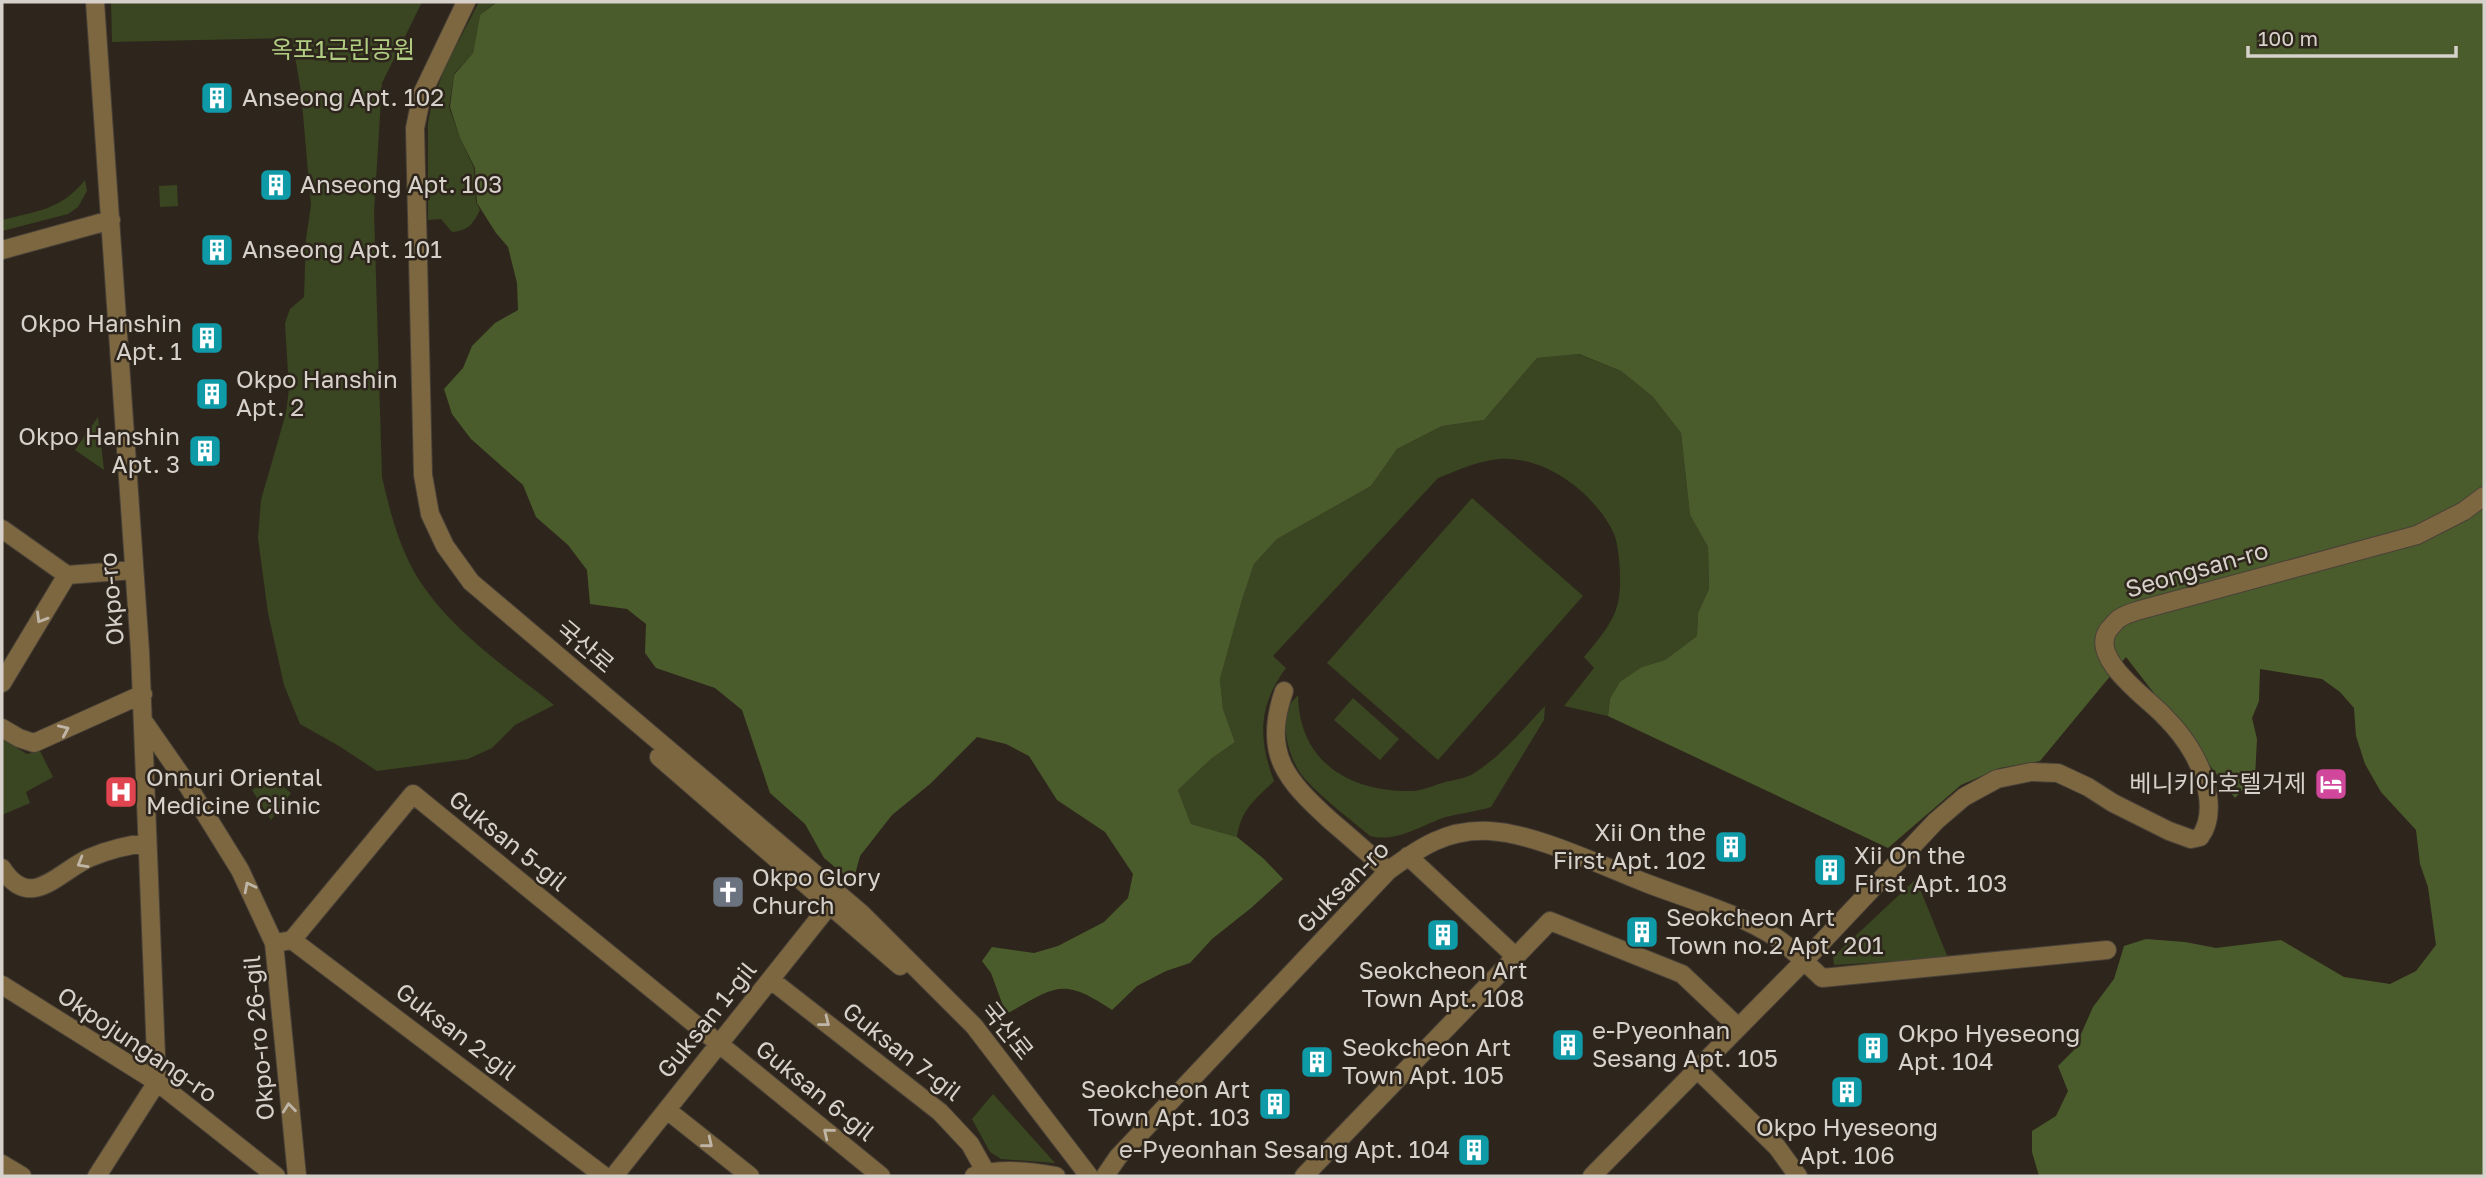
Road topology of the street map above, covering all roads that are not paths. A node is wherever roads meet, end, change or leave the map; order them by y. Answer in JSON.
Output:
{"nodes":[{"id":1,"x":95,"y":2,"type":"edge"},
{"id":2,"x":456,"y":2,"type":"edge"},
{"id":3,"x":466,"y":2,"type":"edge"},
{"id":4,"x":111,"y":220,"type":"junction"},
{"id":5,"x":2,"y":250,"type":"edge"},
{"id":6,"x":2484,"y":496,"type":"edge"},
{"id":7,"x":2,"y":528,"type":"edge"},
{"id":8,"x":134,"y":570,"type":"junction"},
{"id":9,"x":67,"y":575,"type":"junction"},
{"id":10,"x":2,"y":683,"type":"edge"},
{"id":11,"x":1284,"y":691,"type":"dead end"},
{"id":12,"x":143,"y":694,"type":"junction"},
{"id":13,"x":144,"y":722,"type":"junction"},
{"id":14,"x":2,"y":728,"type":"edge"},
{"id":15,"x":147,"y":843,"type":"junction"},
{"id":16,"x":1408,"y":856,"type":"junction"},
{"id":17,"x":2,"y":868,"type":"edge"},
{"id":18,"x":1388,"y":871,"type":"junction"},
{"id":19,"x":834,"y":899,"type":"junction"},
{"id":20,"x":283,"y":941,"type":"junction"},
{"id":21,"x":2107,"y":950,"type":"dead end"},
{"id":22,"x":1516,"y":957,"type":"junction"},
{"id":23,"x":1804,"y":961,"type":"junction"},
{"id":24,"x":771,"y":980,"type":"junction"},
{"id":25,"x":2,"y":985,"type":"edge"},
{"id":26,"x":1738,"y":1027,"type":"junction"},
{"id":27,"x":719,"y":1045,"type":"junction"},
{"id":28,"x":1697,"y":1069,"type":"junction"},
{"id":29,"x":157,"y":1082,"type":"junction"},
{"id":30,"x":667,"y":1110,"type":"junction"},
{"id":31,"x":2,"y":1164,"type":"edge"},
{"id":32,"x":983,"y":1175,"type":"edge"},
{"id":33,"x":22,"y":1176,"type":"edge"},
{"id":34,"x":97,"y":1176,"type":"edge"},
{"id":35,"x":275,"y":1176,"type":"edge"},
{"id":36,"x":297,"y":1176,"type":"edge"},
{"id":37,"x":604,"y":1176,"type":"edge"},
{"id":38,"x":614,"y":1176,"type":"edge"},
{"id":39,"x":750,"y":1176,"type":"edge"},
{"id":40,"x":881,"y":1176,"type":"edge"},
{"id":41,"x":1056,"y":1176,"type":"edge"},
{"id":42,"x":1077,"y":1176,"type":"edge"},
{"id":43,"x":1089,"y":1176,"type":"edge"},
{"id":44,"x":1105,"y":1176,"type":"edge"},
{"id":45,"x":1304,"y":1176,"type":"edge"},
{"id":46,"x":1592,"y":1176,"type":"edge"},
{"id":47,"x":1798,"y":1176,"type":"edge"}],
"edges":[{"from":1,"to":4,"type":"street","name":"Okpo-ro"},
{"from":2,"to":19,"type":"street","name":"국산로"},
{"from":3,"to":19,"type":"street","name":"국산로"},
{"from":4,"to":5,"type":"street"},
{"from":4,"to":8,"type":"street","name":"Okpo-ro"},
{"from":6,"to":23,"type":"street","name":"Seongsan-ro"},
{"from":7,"to":9,"type":"street"},
{"from":8,"to":9,"type":"street"},
{"from":8,"to":12,"type":"street","name":"Okpo-ro"},
{"from":9,"to":10,"type":"street","one_way":true},
{"from":11,"to":18,"type":"street"},
{"from":12,"to":13,"type":"street","name":"Okpo-ro"},
{"from":14,"to":12,"type":"street","one_way":true},
{"from":13,"to":15,"type":"street","name":"Okpo-ro"},
{"from":20,"to":13,"type":"street","name":"Okpo-ro 26-gil","one_way":true},
{"from":15,"to":17,"type":"street","one_way":true},
{"from":15,"to":29,"type":"street","name":"Okpo-ro"},
{"from":16,"to":18,"type":"street","name":"Guksan-ro"},
{"from":16,"to":22,"type":"street"},
{"from":16,"to":23,"type":"street","name":"Guksan-ro"},
{"from":18,"to":44,"type":"street","name":"Guksan-ro"},
{"from":19,"to":24,"type":"street","name":"Guksan 1-gil"},
{"from":19,"to":42,"type":"street","name":"국산로"},
{"from":19,"to":43,"type":"street","name":"국산로"},
{"from":20,"to":27,"type":"street","name":"Guksan 5-gil"},
{"from":36,"to":20,"type":"street","name":"Okpo-ro 26-gil","one_way":true},
{"from":20,"to":37,"type":"street","name":"Guksan 2-gil"},
{"from":21,"to":23,"type":"street","name":"Guksan-ro"},
{"from":22,"to":26,"type":"street"},
{"from":22,"to":45,"type":"street"},
{"from":23,"to":26,"type":"street","name":"Seongsan-ro"},
{"from":24,"to":27,"type":"street","name":"Guksan 1-gil"},
{"from":24,"to":32,"type":"street","name":"Guksan 7-gil","one_way":true},
{"from":25,"to":29,"type":"street","name":"Okpojungang-ro"},
{"from":26,"to":28,"type":"street","name":"Seongsan-ro"},
{"from":27,"to":30,"type":"street","name":"Guksan 1-gil"},
{"from":40,"to":27,"type":"street","name":"Guksan 6-gil","one_way":true},
{"from":28,"to":46,"type":"street","name":"Seongsan-ro"},
{"from":28,"to":47,"type":"street"},
{"from":29,"to":34,"type":"street"},
{"from":29,"to":35,"type":"street","name":"Okpojungang-ro"},
{"from":30,"to":38,"type":"street","name":"Guksan 1-gil"},
{"from":30,"to":39,"type":"street","one_way":true},
{"from":31,"to":33,"type":"street"},
{"from":32,"to":41,"type":"street"}]}
